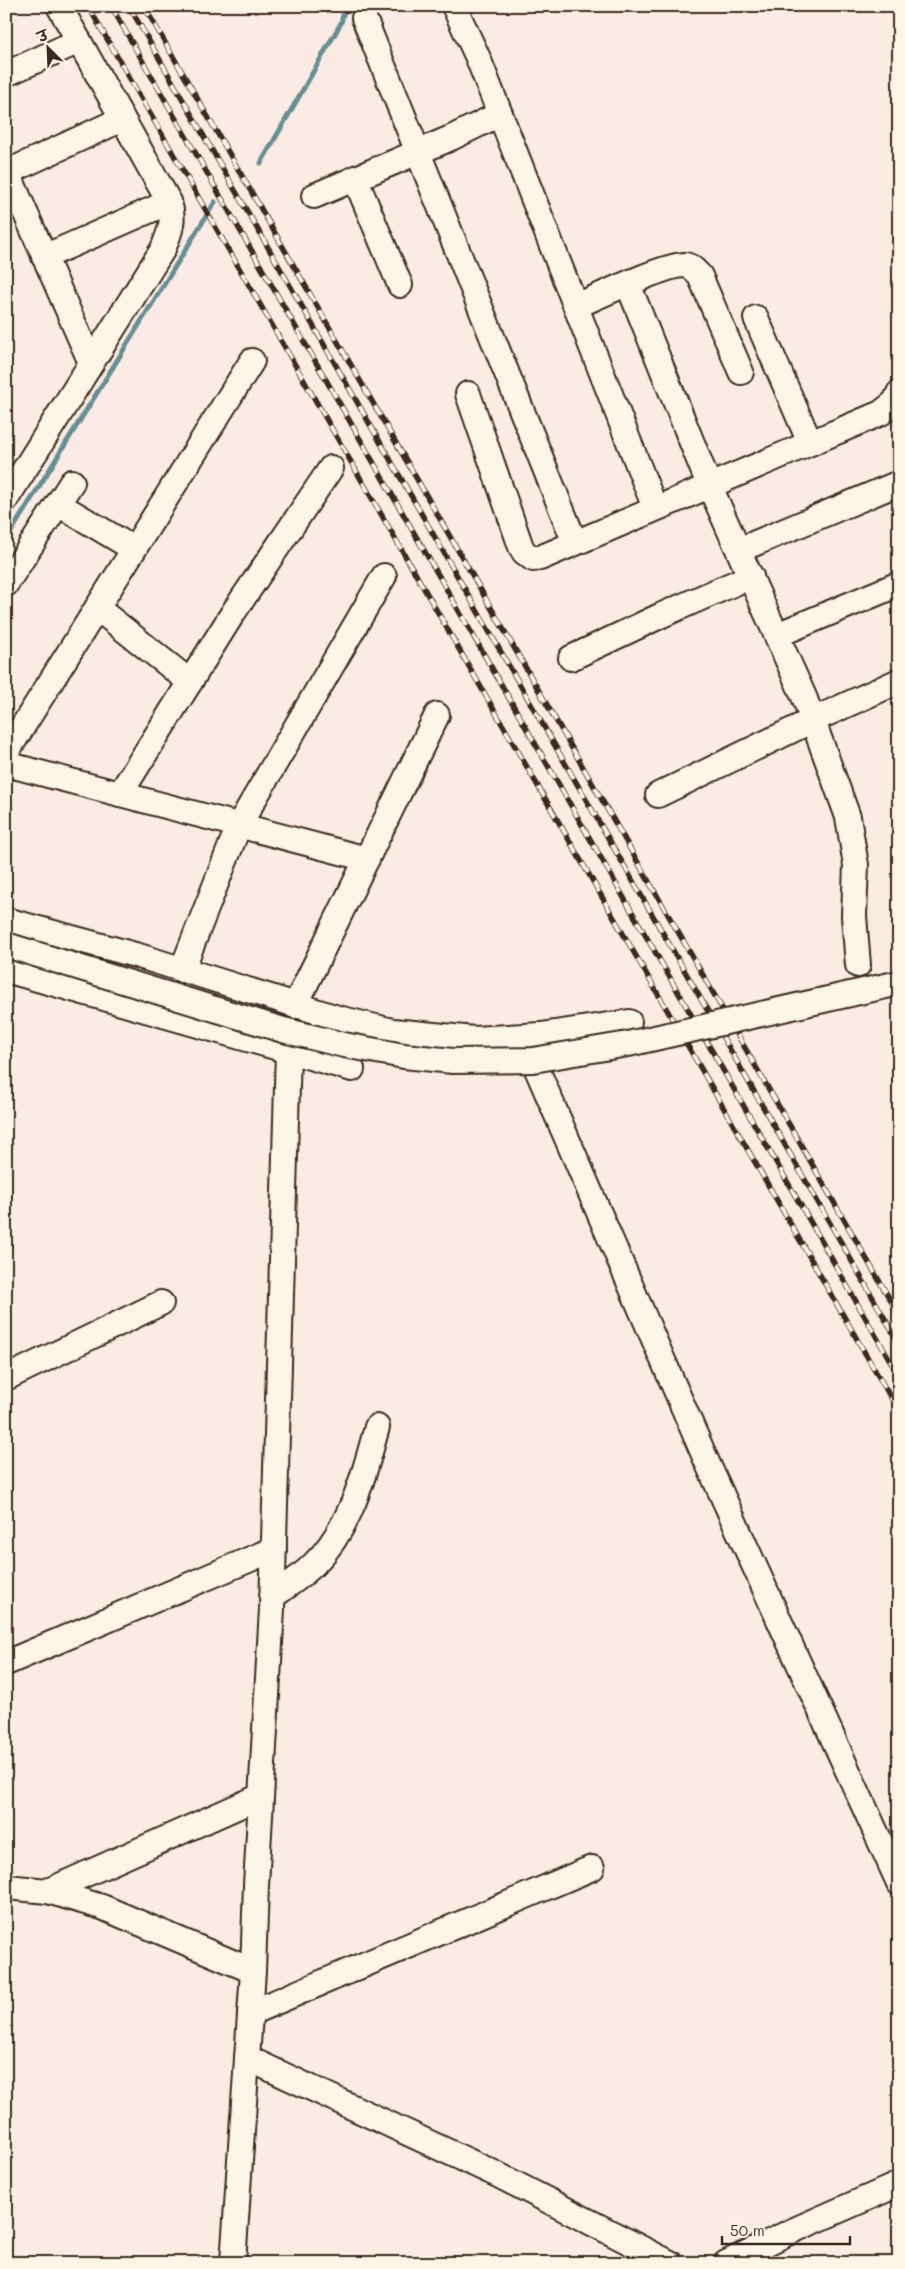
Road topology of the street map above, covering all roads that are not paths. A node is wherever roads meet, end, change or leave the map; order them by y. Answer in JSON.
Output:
{"nodes":[{"id":1,"x":59,"y":6,"type":"edge"},
{"id":2,"x":454,"y":6,"type":"edge"},
{"id":3,"x":364,"y":18,"type":"dead end"},
{"id":4,"x":79,"y":41,"type":"junction"},
{"id":5,"x":6,"y":74,"type":"edge"},
{"id":6,"x":500,"y":114,"type":"junction"},
{"id":7,"x":122,"y":119,"type":"junction"},
{"id":8,"x":419,"y":151,"type":"junction"},
{"id":9,"x":7,"y":173,"type":"edge"},
{"id":10,"x":355,"y":178,"type":"junction"},
{"id":11,"x":314,"y":196,"type":"dead end"},
{"id":12,"x":169,"y":202,"type":"junction"},
{"id":13,"x":44,"y":257,"type":"junction"},
{"id":14,"x":628,"y":284,"type":"junction"},
{"id":15,"x":400,"y":285,"type":"dead end"},
{"id":16,"x":576,"y":306,"type":"junction"},
{"id":17,"x":756,"y":318,"type":"dead end"},
{"id":18,"x":252,"y":361,"type":"dead end"},
{"id":19,"x":91,"y":363,"type":"junction"},
{"id":20,"x":742,"y":372,"type":"dead end"},
{"id":21,"x":899,"y":393,"type":"edge"},
{"id":22,"x":468,"y":394,"type":"dead end"},
{"id":23,"x":810,"y":443,"type":"junction"},
{"id":24,"x":331,"y":468,"type":"dead end"},
{"id":25,"x":13,"y":470,"type":"edge"},
{"id":26,"x":72,"y":482,"type":"dead end"},
{"id":27,"x":899,"y":483,"type":"edge"},
{"id":28,"x":710,"y":486,"type":"junction"},
{"id":29,"x":6,"y":499,"type":"edge"},
{"id":30,"x":58,"y":504,"type":"junction"},
{"id":31,"x":655,"y":508,"type":"junction"},
{"id":32,"x":575,"y":543,"type":"junction"},
{"id":33,"x":134,"y":549,"type":"junction"},
{"id":34,"x":739,"y":550,"type":"junction"},
{"id":35,"x":384,"y":576,"type":"dead end"},
{"id":36,"x":751,"y":576,"type":"junction"},
{"id":37,"x":6,"y":584,"type":"edge"},
{"id":38,"x":899,"y":584,"type":"edge"},
{"id":39,"x":97,"y":608,"type":"junction"},
{"id":40,"x":777,"y":635,"type":"junction"},
{"id":41,"x":571,"y":658,"type":"dead end"},
{"id":42,"x":899,"y":681,"type":"edge"},
{"id":43,"x":190,"y":682,"type":"junction"},
{"id":44,"x":437,"y":715,"type":"dead end"},
{"id":45,"x":813,"y":720,"type":"junction"},
{"id":46,"x":6,"y":753,"type":"edge"},
{"id":47,"x":6,"y":764,"type":"edge"},
{"id":48,"x":120,"y":794,"type":"junction"},
{"id":49,"x":658,"y":795,"type":"dead end"},
{"id":50,"x":239,"y":825,"type":"junction"},
{"id":51,"x":368,"y":859,"type":"junction"},
{"id":52,"x":6,"y":920,"type":"edge"},
{"id":53,"x":6,"y":945,"type":"edge"},
{"id":54,"x":858,"y":965,"type":"dead end"},
{"id":55,"x":6,"y":970,"type":"edge"},
{"id":56,"x":182,"y":970,"type":"junction"},
{"id":57,"x":899,"y":983,"type":"edge"},
{"id":58,"x":295,"y":1006,"type":"junction"},
{"id":59,"x":629,"y":1022,"type":"dead end"},
{"id":60,"x":523,"y":1037,"type":"junction"},
{"id":61,"x":288,"y":1051,"type":"junction"},
{"id":62,"x":352,"y":1069,"type":"dead end"},
{"id":63,"x":161,"y":1302,"type":"dead end"},
{"id":64,"x":6,"y":1378,"type":"edge"},
{"id":65,"x":378,"y":1428,"type":"dead end"},
{"id":66,"x":274,"y":1549,"type":"junction"},
{"id":67,"x":272,"y":1597,"type":"junction"},
{"id":68,"x":6,"y":1664,"type":"edge"},
{"id":69,"x":261,"y":1796,"type":"junction"},
{"id":70,"x":592,"y":1868,"type":"dead end"},
{"id":71,"x":899,"y":1883,"type":"edge"},
{"id":72,"x":6,"y":1887,"type":"edge"},
{"id":73,"x":48,"y":1891,"type":"junction"},
{"id":74,"x":253,"y":1970,"type":"junction"},
{"id":75,"x":250,"y":2013,"type":"junction"},
{"id":76,"x":247,"y":2058,"type":"junction"},
{"id":77,"x":899,"y":2184,"type":"edge"},
{"id":78,"x":233,"y":2263,"type":"edge"},
{"id":79,"x":670,"y":2263,"type":"edge"},
{"id":80,"x":726,"y":2263,"type":"edge"}],
"edges":[{"from":1,"to":4,"type":"street"},
{"from":2,"to":6,"type":"street"},
{"from":3,"to":8,"type":"street"},
{"from":4,"to":5,"type":"street"},
{"from":4,"to":7,"type":"street"},
{"from":6,"to":8,"type":"street"},
{"from":6,"to":16,"type":"street"},
{"from":7,"to":9,"type":"street"},
{"from":7,"to":12,"type":"street"},
{"from":8,"to":10,"type":"street"},
{"from":8,"to":32,"type":"street"},
{"from":9,"to":13,"type":"street"},
{"from":10,"to":11,"type":"street"},
{"from":10,"to":15,"type":"street"},
{"from":12,"to":13,"type":"street"},
{"from":12,"to":19,"type":"street"},
{"from":13,"to":19,"type":"street"},
{"from":14,"to":16,"type":"street"},
{"from":14,"to":20,"type":"street"},
{"from":14,"to":28,"type":"street"},
{"from":16,"to":31,"type":"street"},
{"from":17,"to":23,"type":"street"},
{"from":18,"to":33,"type":"street"},
{"from":19,"to":25,"type":"street"},
{"from":21,"to":23,"type":"street"},
{"from":22,"to":32,"type":"street"},
{"from":23,"to":28,"type":"street"},
{"from":24,"to":43,"type":"street"},
{"from":25,"to":29,"type":"street"},
{"from":26,"to":30,"type":"street"},
{"from":27,"to":34,"type":"street"},
{"from":28,"to":31,"type":"street"},
{"from":28,"to":34,"type":"street"},
{"from":30,"to":33,"type":"street"},
{"from":30,"to":37,"type":"street"},
{"from":31,"to":32,"type":"street"},
{"from":33,"to":39,"type":"street"},
{"from":34,"to":36,"type":"street"},
{"from":35,"to":50,"type":"street"},
{"from":36,"to":40,"type":"street"},
{"from":36,"to":41,"type":"street"},
{"from":38,"to":40,"type":"street"},
{"from":39,"to":43,"type":"street"},
{"from":39,"to":46,"type":"street"},
{"from":40,"to":45,"type":"street"},
{"from":42,"to":45,"type":"street"},
{"from":43,"to":48,"type":"street"},
{"from":44,"to":51,"type":"street"},
{"from":45,"to":49,"type":"street"},
{"from":45,"to":54,"type":"street"},
{"from":47,"to":48,"type":"street"},
{"from":48,"to":50,"type":"street"},
{"from":50,"to":51,"type":"street"},
{"from":50,"to":56,"type":"street"},
{"from":51,"to":58,"type":"street"},
{"from":52,"to":56,"type":"street"},
{"from":53,"to":57,"type":"street","bridge":true},
{"from":55,"to":61,"type":"street"},
{"from":56,"to":58,"type":"street"},
{"from":58,"to":60,"type":"street"},
{"from":59,"to":60,"type":"street"},
{"from":60,"to":71,"type":"street"},
{"from":61,"to":62,"type":"street"},
{"from":61,"to":66,"type":"street"},
{"from":63,"to":64,"type":"street"},
{"from":65,"to":67,"type":"street"},
{"from":66,"to":67,"type":"street"},
{"from":66,"to":68,"type":"street"},
{"from":67,"to":69,"type":"street"},
{"from":69,"to":73,"type":"street"},
{"from":69,"to":74,"type":"street"},
{"from":70,"to":75,"type":"street"},
{"from":72,"to":73,"type":"street"},
{"from":73,"to":74,"type":"street"},
{"from":74,"to":75,"type":"street"},
{"from":75,"to":76,"type":"street"},
{"from":76,"to":78,"type":"street"},
{"from":76,"to":79,"type":"street"},
{"from":77,"to":80,"type":"street"}]}
